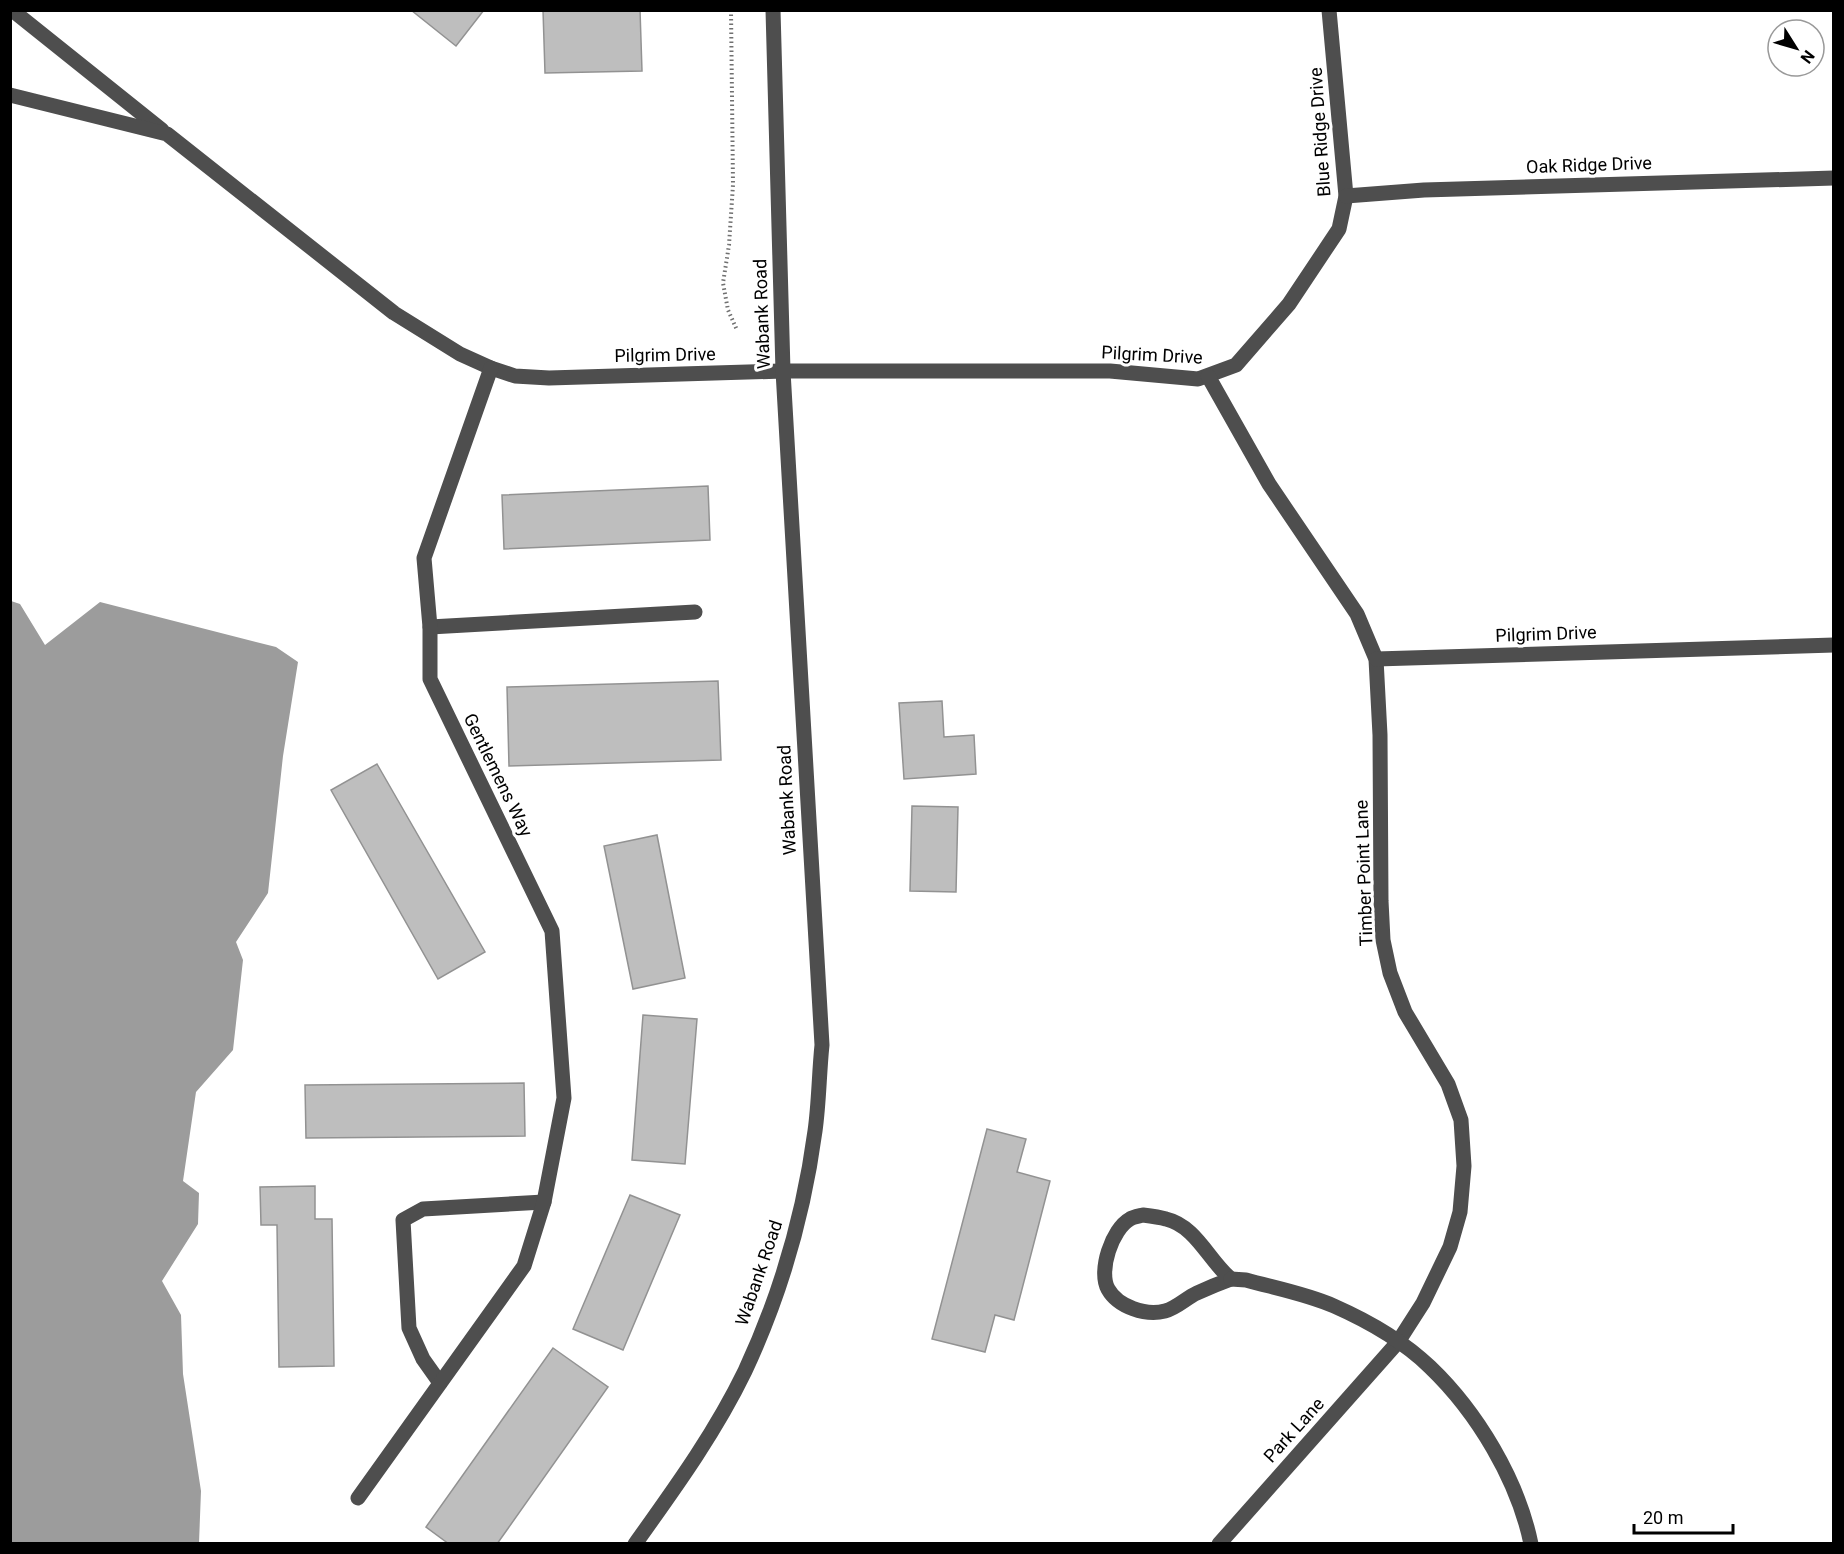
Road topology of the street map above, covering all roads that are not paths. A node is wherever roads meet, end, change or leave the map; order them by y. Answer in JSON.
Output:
{"nodes":[{"id":1,"x":12,"y":10,"type":"edge"},
{"id":2,"x":773,"y":10,"type":"edge"},
{"id":3,"x":1329,"y":10,"type":"edge"},
{"id":4,"x":10,"y":95,"type":"edge"},
{"id":5,"x":167,"y":134,"type":"junction"},
{"id":6,"x":1833,"y":178,"type":"edge"},
{"id":7,"x":1346,"y":196,"type":"junction"},
{"id":8,"x":491,"y":369,"type":"junction"},
{"id":9,"x":783,"y":371,"type":"junction"},
{"id":10,"x":1208,"y":376,"type":"junction"},
{"id":11,"x":695,"y":612,"type":"dead end"},
{"id":12,"x":430,"y":627,"type":"junction"},
{"id":13,"x":1833,"y":645,"type":"edge"},
{"id":14,"x":1376,"y":659,"type":"junction"},
{"id":15,"x":544,"y":1202,"type":"junction"},
{"id":16,"x":1231,"y":1279,"type":"junction"},
{"id":17,"x":1398,"y":1342,"type":"junction"},
{"id":18,"x":440,"y":1383,"type":"junction"},
{"id":19,"x":358,"y":1498,"type":"dead end"},
{"id":20,"x":635,"y":1544,"type":"edge"},
{"id":21,"x":1219,"y":1544,"type":"edge"},
{"id":22,"x":1531,"y":1544,"type":"edge"}],
"edges":[{"from":1,"to":5,"type":"street","name":"Pilgrim Drive"},
{"from":2,"to":9,"type":"street","name":"Wabank Road"},
{"from":3,"to":7,"type":"street","name":"Blue Ridge Drive"},
{"from":4,"to":5,"type":"street"},
{"from":5,"to":8,"type":"street","name":"Pilgrim Drive"},
{"from":6,"to":7,"type":"street","name":"Oak Ridge Drive"},
{"from":7,"to":10,"type":"street","name":"Blue Ridge Drive"},
{"from":8,"to":9,"type":"street","name":"Pilgrim Drive"},
{"from":8,"to":12,"type":"street","name":"Gentlemens Way"},
{"from":9,"to":10,"type":"street","name":"Pilgrim Drive"},
{"from":9,"to":20,"type":"street","name":"Wabank Road"},
{"from":10,"to":14,"type":"street","name":"Pilgrim Drive"},
{"from":11,"to":12,"type":"street"},
{"from":12,"to":15,"type":"street","name":"Gentlemens Way"},
{"from":13,"to":14,"type":"street","name":"Pilgrim Drive"},
{"from":14,"to":17,"type":"street","name":"Timber Point Lane"},
{"from":15,"to":18,"type":"street","name":"Gentlemens Way"},
{"from":15,"to":18,"type":"street"},
{"from":16,"to":16,"type":"street"},
{"from":16,"to":17,"type":"street"},
{"from":17,"to":21,"type":"street","name":"Park Lane"},
{"from":17,"to":22,"type":"street"},
{"from":18,"to":19,"type":"street","name":"Gentlemens Way"}]}
